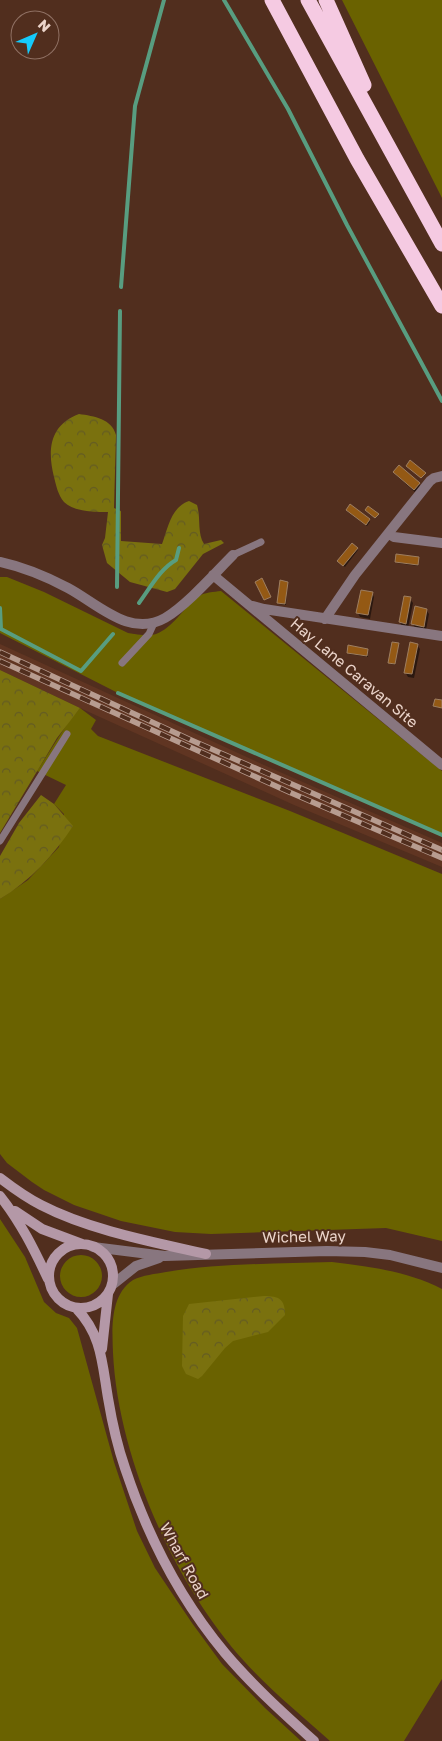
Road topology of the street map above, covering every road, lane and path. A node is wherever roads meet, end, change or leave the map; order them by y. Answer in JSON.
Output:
{"nodes":[{"id":1,"x":272,"y":0,"type":"edge"},
{"id":2,"x":308,"y":0,"type":"edge"},
{"id":3,"x":326,"y":0,"type":"edge"},
{"id":4,"x":395,"y":160,"type":"junction"},
{"id":5,"x":442,"y":244,"type":"edge"},
{"id":6,"x":442,"y":306,"type":"edge"},
{"id":7,"x":442,"y":476,"type":"edge"},
{"id":8,"x":389,"y":534,"type":"junction"},
{"id":9,"x":261,"y":542,"type":"dead end"},
{"id":10,"x":442,"y":544,"type":"edge"},
{"id":11,"x":233,"y":555,"type":"joint"},
{"id":12,"x":0,"y":562,"type":"edge"},
{"id":13,"x":213,"y":575,"type":"junction"},
{"id":14,"x":248,"y":604,"type":"junction"},
{"id":15,"x":325,"y":619,"type":"junction"},
{"id":16,"x":154,"y":623,"type":"junction"},
{"id":17,"x":442,"y":636,"type":"edge"},
{"id":18,"x":122,"y":663,"type":"dead end"},
{"id":19,"x":67,"y":734,"type":"dead end"},
{"id":20,"x":442,"y":765,"type":"edge"},
{"id":21,"x":0,"y":841,"type":"edge"},
{"id":22,"x":0,"y":1178,"type":"edge"},
{"id":23,"x":0,"y":1196,"type":"edge"},
{"id":24,"x":10,"y":1207,"type":"junction"},
{"id":25,"x":88,"y":1246,"type":"junction"},
{"id":26,"x":206,"y":1254,"type":"junction"},
{"id":27,"x":165,"y":1256,"type":"junction"},
{"id":28,"x":442,"y":1268,"type":"edge"},
{"id":29,"x":50,"y":1284,"type":"junction"},
{"id":30,"x":110,"y":1289,"type":"junction"},
{"id":31,"x":76,"y":1308,"type":"junction"},
{"id":32,"x":102,"y":1355,"type":"junction"},
{"id":33,"x":314,"y":1741,"type":"edge"}],
"edges":[{"from":1,"to":6,"type":"highway"},
{"from":2,"to":4,"type":"highway"},
{"from":3,"to":4,"type":"highway"},
{"from":4,"to":5,"type":"highway"},
{"from":7,"to":8,"type":"street","name":"Hay Lane Caravan Site"},
{"from":8,"to":10,"type":"street"},
{"from":8,"to":15,"type":"street","name":"Hay Lane Caravan Site"},
{"from":9,"to":11,"type":"lane"},
{"from":11,"to":13,"type":"street"},
{"from":12,"to":16,"type":"street"},
{"from":13,"to":14,"type":"street","name":"Hay Lane Caravan Site"},
{"from":13,"to":16,"type":"street"},
{"from":14,"to":15,"type":"street","name":"Hay Lane Caravan Site"},
{"from":14,"to":20,"type":"street","name":"Hay Lane Caravan Site"},
{"from":15,"to":17,"type":"street","name":"Hay Lane Caravan Site"},
{"from":16,"to":18,"type":"lane"},
{"from":19,"to":21,"type":"lane"},
{"from":22,"to":26,"type":"main road"},
{"from":23,"to":24,"type":"main road","name":"Wharf Road"},
{"from":24,"to":25,"type":"main road","name":"Wharf Road"},
{"from":24,"to":29,"type":"main road","name":"Wharf Road"},
{"from":25,"to":27,"type":"street","name":"Wichel Way"},
{"from":25,"to":29,"type":"main road"},
{"from":25,"to":30,"type":"main road","name":"Wharf Road"},
{"from":26,"to":27,"type":"street","name":"Wichel Way"},
{"from":26,"to":28,"type":"street","name":"Wichel Way"},
{"from":27,"to":30,"type":"street","name":"Wichel Way"},
{"from":29,"to":31,"type":"main road","name":"Wharf Road"},
{"from":30,"to":31,"type":"main road"},
{"from":30,"to":32,"type":"main road","name":"Wharf Road"},
{"from":31,"to":32,"type":"main road","name":"Wharf Road"},
{"from":32,"to":33,"type":"main road","name":"Wharf Road"}]}
